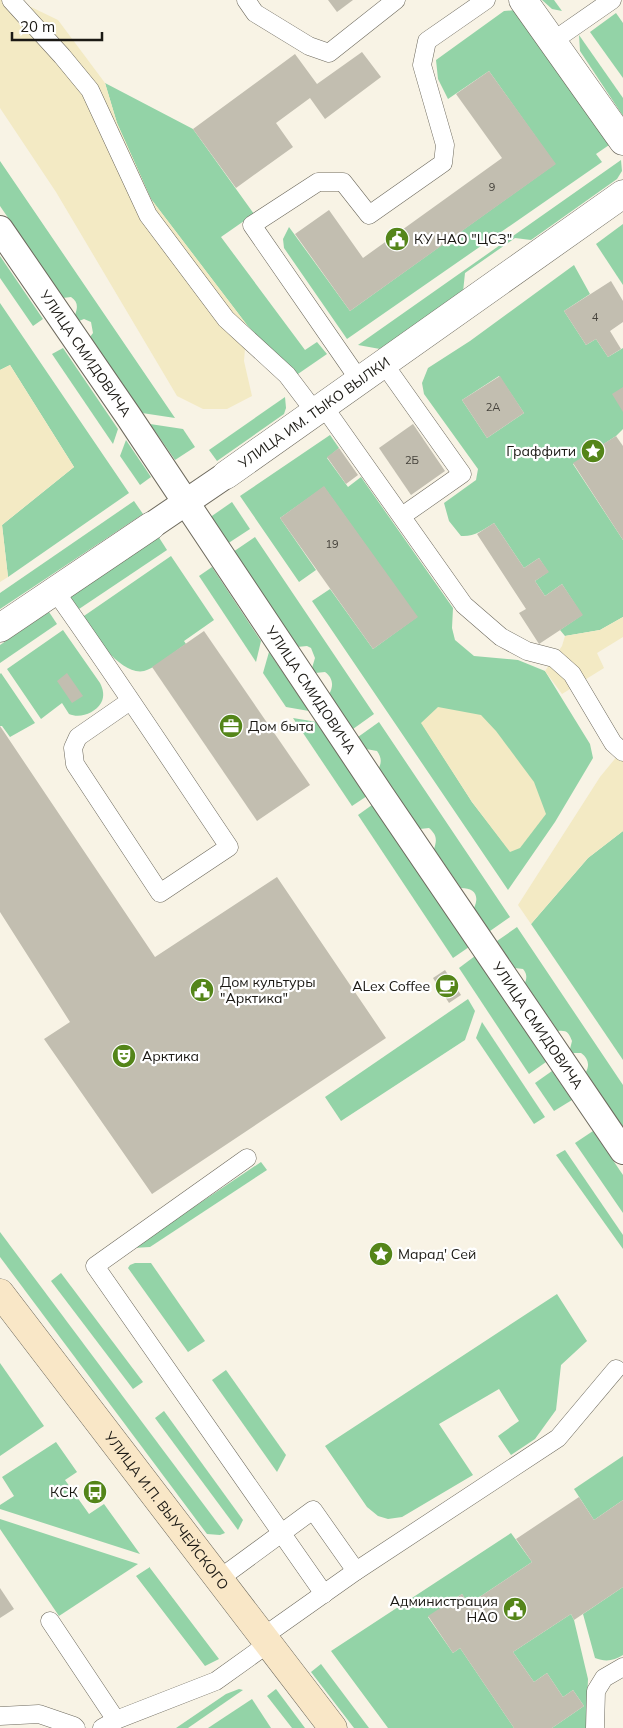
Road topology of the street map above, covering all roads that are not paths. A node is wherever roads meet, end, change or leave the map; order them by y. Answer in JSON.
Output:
{"nodes":[{"id":1,"x":10,"y":0,"type":"edge"},
{"id":2,"x":246,"y":0,"type":"edge"},
{"id":3,"x":396,"y":0,"type":"edge"},
{"id":4,"x":486,"y":0,"type":"edge"},
{"id":5,"x":523,"y":0,"type":"edge"},
{"id":6,"x":612,"y":0,"type":"edge"},
{"id":7,"x":553,"y":41,"type":"junction"},
{"id":8,"x":623,"y":141,"type":"edge"},
{"id":9,"x":623,"y":194,"type":"edge"},
{"id":10,"x":0,"y":229,"type":"edge"},
{"id":11,"x":384,"y":364,"type":"junction"},
{"id":12,"x":360,"y":381,"type":"junction"},
{"id":13,"x":319,"y":409,"type":"junction"},
{"id":14,"x":226,"y":475,"type":"joint"},
{"id":15,"x":185,"y":502,"type":"junction"},
{"id":16,"x":402,"y":516,"type":"junction"},
{"id":17,"x":151,"y":526,"type":"joint"},
{"id":18,"x":55,"y":591,"type":"junction"},
{"id":19,"x":0,"y":628,"type":"edge"},
{"id":20,"x":130,"y":701,"type":"junction"},
{"id":21,"x":623,"y":752,"type":"edge"},
{"id":22,"x":623,"y":1151,"type":"edge"},
{"id":23,"x":247,"y":1158,"type":"dead end"},
{"id":24,"x":0,"y":1293,"type":"edge"},
{"id":25,"x":616,"y":1369,"type":"dead end"},
{"id":26,"x":282,"y":1533,"type":"junction"},
{"id":27,"x":356,"y":1571,"type":"junction"},
{"id":28,"x":219,"y":1578,"type":"junction"},
{"id":29,"x":324,"y":1594,"type":"junction"},
{"id":30,"x":50,"y":1621,"type":"dead end"},
{"id":31,"x":266,"y":1640,"type":"junction"},
{"id":32,"x":623,"y":1666,"type":"edge"},
{"id":33,"x":0,"y":1716,"type":"edge"},
{"id":34,"x":109,"y":1724,"type":"edge"},
{"id":35,"x":76,"y":1728,"type":"edge"},
{"id":36,"x":333,"y":1728,"type":"edge"},
{"id":37,"x":595,"y":1728,"type":"edge"}],
"edges":[{"from":1,"to":13,"type":"lane"},
{"from":2,"to":3,"type":"lane"},
{"from":4,"to":12,"type":"lane"},
{"from":5,"to":7,"type":"street"},
{"from":6,"to":7,"type":"lane"},
{"from":7,"to":8,"type":"street"},
{"from":9,"to":11,"type":"street","name":"УЛИЦА ИМ. ТЫКО ВЫЛКИ"},
{"from":10,"to":15,"type":"street","name":"УЛИЦА СМИДОВИЧА"},
{"from":11,"to":12,"type":"street","name":"УЛИЦА ИМ. ТЫКО ВЫЛКИ"},
{"from":11,"to":16,"type":"lane"},
{"from":12,"to":13,"type":"street","name":"УЛИЦА ИМ. ТЫКО ВЫЛКИ"},
{"from":13,"to":14,"type":"street","name":"УЛИЦА ИМ. ТЫКО ВЫЛКИ"},
{"from":13,"to":16,"type":"lane"},
{"from":14,"to":15,"type":"street","name":"УЛИЦА ИМ. ТЫКО ВЫЛКИ"},
{"from":15,"to":17,"type":"street","name":"УЛИЦА ИМ. ТЫКО ВЫЛКИ"},
{"from":15,"to":22,"type":"street","name":"УЛИЦА СМИДОВИЧА"},
{"from":16,"to":21,"type":"lane"},
{"from":17,"to":18,"type":"street","name":"УЛИЦА ИМ. ТЫКО ВЫЛКИ"},
{"from":18,"to":19,"type":"street","name":"УЛИЦА ИМ. ТЫКО ВЫЛКИ"},
{"from":18,"to":20,"type":"lane"},
{"from":20,"to":20,"type":"lane"},
{"from":23,"to":26,"type":"lane"},
{"from":24,"to":28,"type":"main road","name":"УЛИЦА И.П. ВЫУЧЕЙСКОГО"},
{"from":25,"to":27,"type":"lane"},
{"from":26,"to":27,"type":"lane"},
{"from":26,"to":28,"type":"lane"},
{"from":26,"to":29,"type":"lane"},
{"from":27,"to":29,"type":"lane"},
{"from":28,"to":31,"type":"main road","name":"УЛИЦА И.П. ВЫУЧЕЙСКОГО"},
{"from":29,"to":31,"type":"lane"},
{"from":30,"to":34,"type":"lane"},
{"from":31,"to":34,"type":"lane"},
{"from":31,"to":36,"type":"main road","name":"УЛИЦА И.П. ВЫУЧЕЙСКОГО"},
{"from":32,"to":37,"type":"lane"},
{"from":33,"to":35,"type":"lane"}]}
